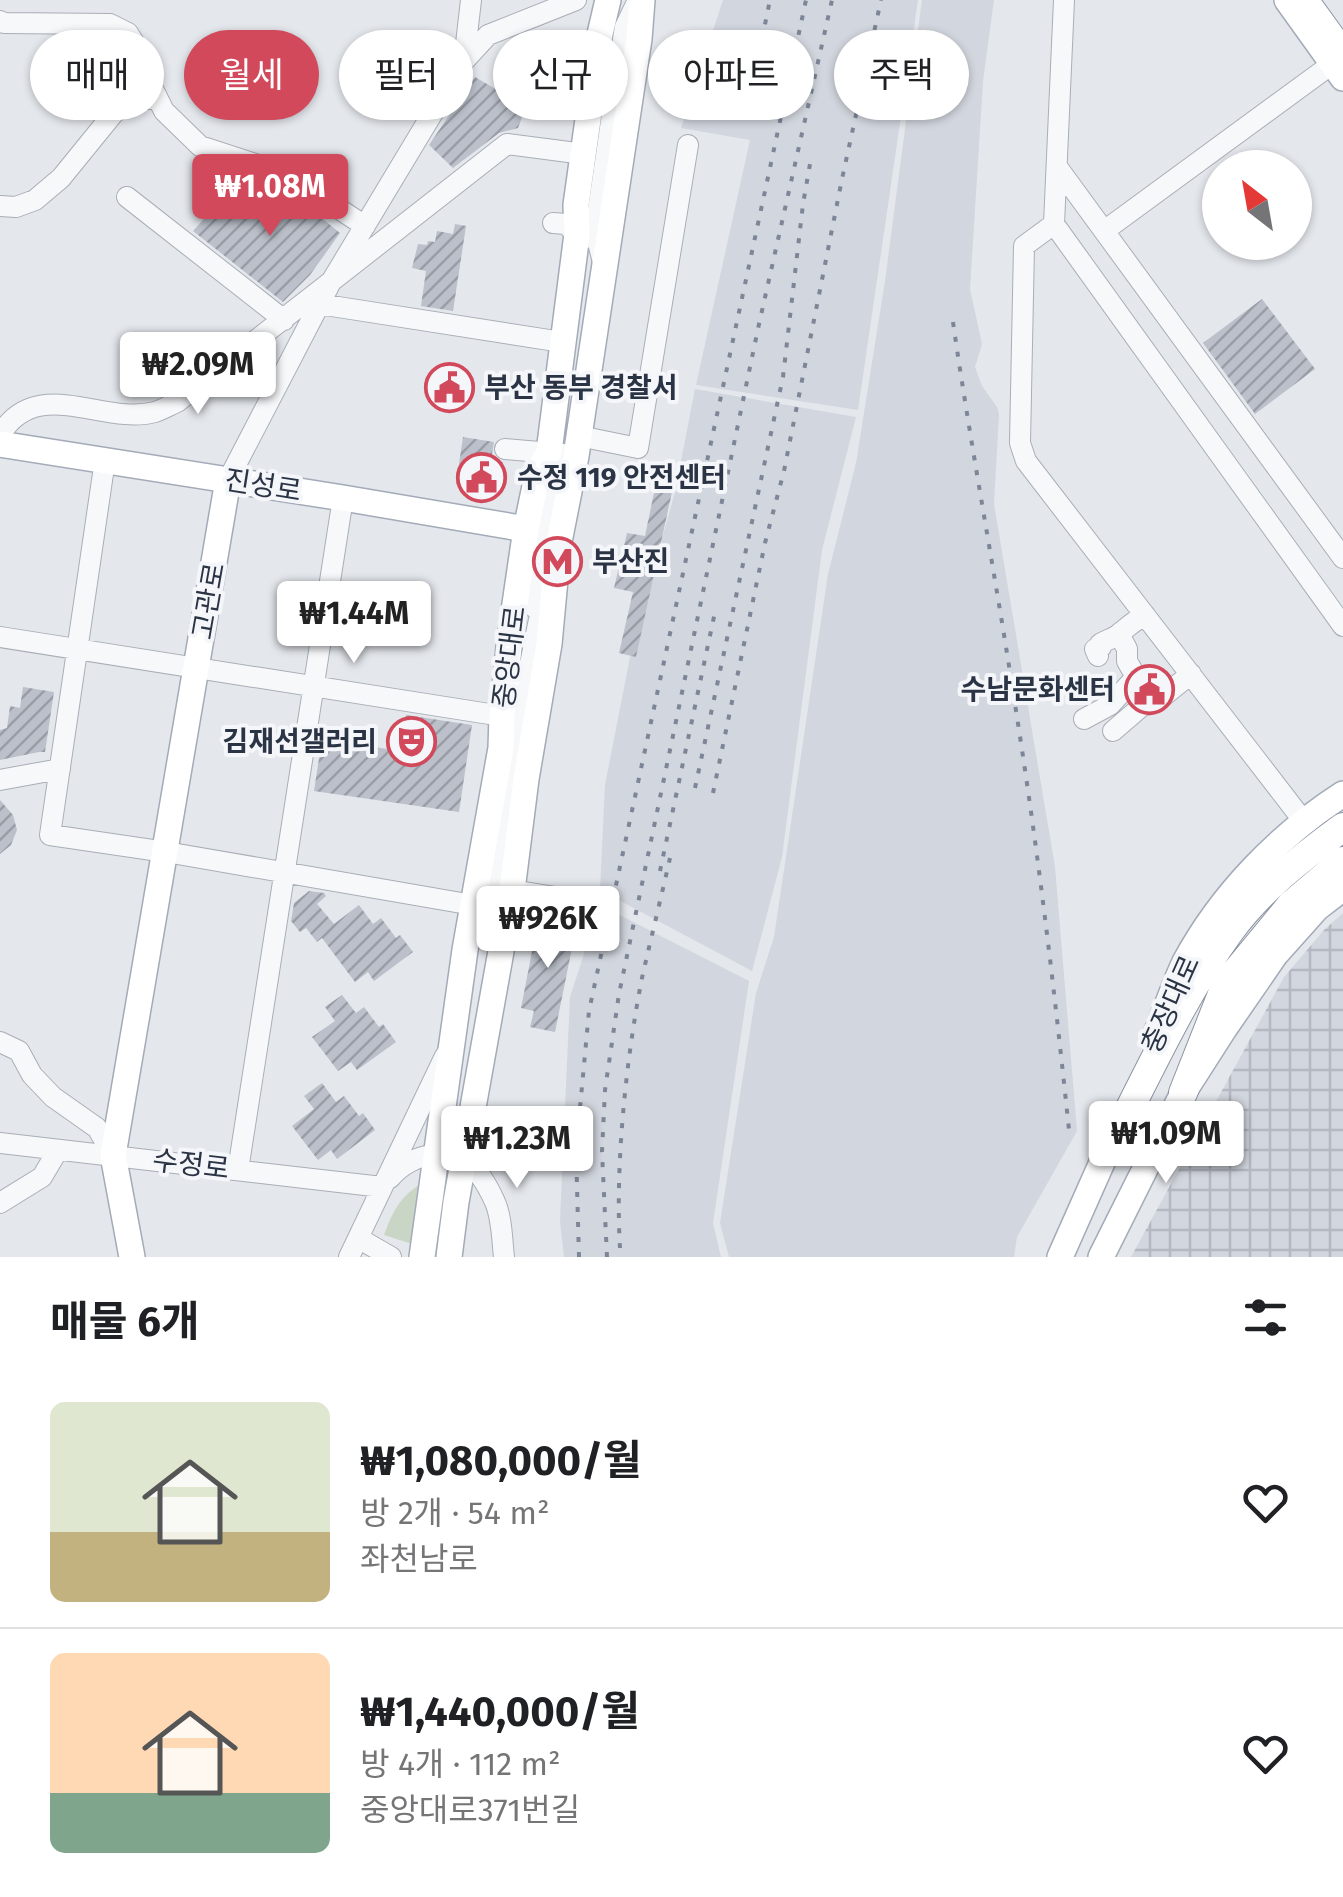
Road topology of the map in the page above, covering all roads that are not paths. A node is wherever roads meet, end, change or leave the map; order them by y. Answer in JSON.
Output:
{"nodes":[{"id":1,"x":471,"y":0,"type":"edge"},
{"id":2,"x":576,"y":0,"type":"edge"},
{"id":3,"x":607,"y":0,"type":"edge"},
{"id":4,"x":620,"y":0,"type":"edge"},
{"id":5,"x":640,"y":0,"type":"edge"},
{"id":6,"x":1064,"y":0,"type":"edge"},
{"id":7,"x":1287,"y":0,"type":"edge"},
{"id":8,"x":1304,"y":0,"type":"edge"},
{"id":9,"x":1326,"y":0,"type":"edge"},
{"id":10,"x":0,"y":21,"type":"edge"},
{"id":11,"x":1343,"y":23,"type":"edge"},
{"id":12,"x":122,"y":30,"type":"edge"},
{"id":13,"x":468,"y":30,"type":"edge"},
{"id":14,"x":473,"y":52,"type":"edge"},
{"id":15,"x":1339,"y":65,"type":"edge"},
{"id":16,"x":164,"y":111,"type":"edge"},
{"id":17,"x":108,"y":120,"type":"edge"},
{"id":18,"x":429,"y":120,"type":"edge"},
{"id":19,"x":688,"y":145,"type":"dead end"},
{"id":20,"x":584,"y":154,"type":"junction"},
{"id":21,"x":1058,"y":168,"type":"junction"},
{"id":22,"x":127,"y":198,"type":"dead end"},
{"id":23,"x":0,"y":206,"type":"edge"},
{"id":24,"x":553,"y":223,"type":"dead end"},
{"id":25,"x":1054,"y":224,"type":"junction"},
{"id":26,"x":365,"y":226,"type":"junction"},
{"id":27,"x":1104,"y":231,"type":"junction"},
{"id":28,"x":577,"y":234,"type":"junction"},
{"id":29,"x":604,"y":264,"type":"junction"},
{"id":30,"x":331,"y":282,"type":"junction"},
{"id":31,"x":319,"y":304,"type":"junction"},
{"id":32,"x":284,"y":320,"type":"junction"},
{"id":33,"x":562,"y":342,"type":"junction"},
{"id":34,"x":0,"y":435,"type":"edge"},
{"id":35,"x":0,"y":444,"type":"edge"},
{"id":36,"x":578,"y":446,"type":"junction"},
{"id":37,"x":505,"y":449,"type":"dead end"},
{"id":38,"x":549,"y":452,"type":"junction"},
{"id":39,"x":105,"y":460,"type":"junction"},
{"id":40,"x":228,"y":480,"type":"junction"},
{"id":41,"x":343,"y":498,"type":"junction"},
{"id":42,"x":526,"y":530,"type":"junction"},
{"id":43,"x":558,"y":547,"type":"junction"},
{"id":44,"x":1343,"y":558,"type":"edge"},
{"id":45,"x":1145,"y":615,"type":"junction"},
{"id":46,"x":1343,"y":626,"type":"edge"},
{"id":47,"x":1119,"y":634,"type":"junction"},
{"id":48,"x":0,"y":636,"type":"edge"},
{"id":49,"x":78,"y":648,"type":"junction"},
{"id":50,"x":1098,"y":656,"type":"dead end"},
{"id":51,"x":197,"y":666,"type":"junction"},
{"id":52,"x":1191,"y":674,"type":"junction"},
{"id":53,"x":1136,"y":677,"type":"junction"},
{"id":54,"x":314,"y":684,"type":"junction"},
{"id":55,"x":1156,"y":702,"type":"junction"},
{"id":56,"x":502,"y":716,"type":"junction"},
{"id":57,"x":1084,"y":719,"type":"dead end"},
{"id":58,"x":1113,"y":730,"type":"dead end"},
{"id":59,"x":500,"y":748,"type":"junction"},
{"id":60,"x":60,"y":769,"type":"junction"},
{"id":61,"x":0,"y":780,"type":"edge"},
{"id":62,"x":1343,"y":794,"type":"edge"},
{"id":63,"x":1305,"y":823,"type":"junction"},
{"id":64,"x":1343,"y":827,"type":"edge"},
{"id":65,"x":1343,"y":846,"type":"edge"},
{"id":66,"x":166,"y":852,"type":"junction"},
{"id":67,"x":1343,"y":861,"type":"edge"},
{"id":68,"x":284,"y":873,"type":"junction"},
{"id":69,"x":1343,"y":888,"type":"edge"},
{"id":70,"x":512,"y":890,"type":"junction"},
{"id":71,"x":1282,"y":894,"type":"junction"},
{"id":72,"x":586,"y":902,"type":"dead end"},
{"id":73,"x":473,"y":905,"type":"junction"},
{"id":74,"x":495,"y":984,"type":"junction"},
{"id":75,"x":454,"y":1038,"type":"junction"},
{"id":76,"x":0,"y":1042,"type":"edge"},
{"id":77,"x":1183,"y":1093,"type":"junction"},
{"id":78,"x":0,"y":1143,"type":"edge"},
{"id":79,"x":1110,"y":1146,"type":"junction"},
{"id":80,"x":58,"y":1150,"type":"junction"},
{"id":81,"x":113,"y":1155,"type":"junction"},
{"id":82,"x":451,"y":1157,"type":"junction"},
{"id":83,"x":238,"y":1170,"type":"junction"},
{"id":84,"x":382,"y":1187,"type":"junction"},
{"id":85,"x":0,"y":1203,"type":"edge"},
{"id":86,"x":353,"y":1248,"type":"edge"},
{"id":87,"x":132,"y":1257,"type":"edge"},
{"id":88,"x":391,"y":1257,"type":"edge"},
{"id":89,"x":422,"y":1257,"type":"edge"},
{"id":90,"x":448,"y":1257,"type":"edge"},
{"id":91,"x":504,"y":1257,"type":"edge"},
{"id":92,"x":1060,"y":1257,"type":"edge"},
{"id":93,"x":1101,"y":1257,"type":"edge"}],
"edges":[{"from":1,"to":13,"type":"street","name":"고관로"},
{"from":2,"to":14,"type":"street"},
{"from":3,"to":20,"type":"main road","name":"중앙대로"},
{"from":4,"to":28,"type":"street"},
{"from":5,"to":29,"type":"main road","name":"중앙대로"},
{"from":6,"to":21,"type":"street"},
{"from":7,"to":15,"type":"main road"},
{"from":8,"to":15,"type":"highway"},
{"from":9,"to":11,"type":"highway"},
{"from":10,"to":12,"type":"street"},
{"from":15,"to":27,"type":"street"},
{"from":16,"to":26,"type":"street"},
{"from":17,"to":23,"type":"street"},
{"from":18,"to":26,"type":"street","name":"고관로"},
{"from":19,"to":36,"type":"street"},
{"from":20,"to":28,"type":"main road","name":"중앙대로"},
{"from":20,"to":30,"type":"street"},
{"from":21,"to":25,"type":"street"},
{"from":21,"to":27,"type":"street"},
{"from":22,"to":32,"type":"street"},
{"from":24,"to":28,"type":"street"},
{"from":25,"to":45,"type":"street"},
{"from":25,"to":46,"type":"street"},
{"from":26,"to":30,"type":"street","name":"고관로"},
{"from":27,"to":44,"type":"street"},
{"from":28,"to":29,"type":"street"},
{"from":28,"to":33,"type":"main road","name":"중앙대로"},
{"from":29,"to":36,"type":"main road","name":"중앙대로"},
{"from":30,"to":31,"type":"street","name":"고관로"},
{"from":30,"to":32,"type":"street"},
{"from":31,"to":33,"type":"street"},
{"from":31,"to":40,"type":"street","name":"고관로"},
{"from":32,"to":34,"type":"street"},
{"from":33,"to":38,"type":"main road","name":"중앙대로"},
{"from":35,"to":39,"type":"main road","name":"진성로"},
{"from":36,"to":38,"type":"street"},
{"from":36,"to":43,"type":"main road","name":"중앙대로"},
{"from":37,"to":38,"type":"street"},
{"from":38,"to":42,"type":"main road","name":"중앙대로"},
{"from":38,"to":59,"type":"street"},
{"from":39,"to":40,"type":"main road","name":"진성로"},
{"from":39,"to":49,"type":"street"},
{"from":40,"to":41,"type":"main road","name":"진성로"},
{"from":40,"to":51,"type":"main road","name":"고관로"},
{"from":41,"to":42,"type":"main road","name":"진성로"},
{"from":41,"to":54,"type":"street"},
{"from":42,"to":56,"type":"main road","name":"중앙대로"},
{"from":43,"to":70,"type":"main road","name":"중앙대로"},
{"from":43,"to":74,"type":"street"},
{"from":45,"to":47,"type":"street"},
{"from":45,"to":52,"type":"street"},
{"from":47,"to":50,"type":"street"},
{"from":47,"to":53,"type":"street"},
{"from":48,"to":49,"type":"street"},
{"from":49,"to":51,"type":"street"},
{"from":49,"to":60,"type":"street"},
{"from":51,"to":54,"type":"street"},
{"from":51,"to":66,"type":"main road","name":"고관로"},
{"from":52,"to":55,"type":"street"},
{"from":52,"to":63,"type":"street"},
{"from":53,"to":55,"type":"street"},
{"from":53,"to":57,"type":"street"},
{"from":54,"to":56,"type":"street"},
{"from":54,"to":68,"type":"street"},
{"from":55,"to":58,"type":"street"},
{"from":56,"to":59,"type":"main road","name":"중앙대로"},
{"from":59,"to":73,"type":"main road","name":"중앙대로"},
{"from":60,"to":61,"type":"street"},
{"from":60,"to":66,"type":"street"},
{"from":62,"to":63,"type":"main road","name":"충장대로"},
{"from":63,"to":79,"type":"main road","name":"충장대로"},
{"from":64,"to":71,"type":"highway"},
{"from":65,"to":71,"type":"highway"},
{"from":66,"to":68,"type":"street"},
{"from":66,"to":81,"type":"main road","name":"고관로"},
{"from":67,"to":71,"type":"highway"},
{"from":68,"to":73,"type":"street"},
{"from":68,"to":83,"type":"street"},
{"from":69,"to":77,"type":"main road","name":"충장대로"},
{"from":70,"to":72,"type":"street"},
{"from":70,"to":74,"type":"main road","name":"중앙대로"},
{"from":71,"to":77,"type":"highway"},
{"from":71,"to":79,"type":"highway"},
{"from":73,"to":75,"type":"main road","name":"중앙대로"},
{"from":74,"to":82,"type":"main road","name":"중앙대로"},
{"from":75,"to":82,"type":"main road","name":"중앙대로"},
{"from":75,"to":84,"type":"street"},
{"from":76,"to":81,"type":"street"},
{"from":77,"to":93,"type":"main road","name":"충장대로"},
{"from":78,"to":80,"type":"street","name":"수정로"},
{"from":79,"to":92,"type":"main road","name":"충장대로"},
{"from":80,"to":81,"type":"street","name":"수정로"},
{"from":80,"to":85,"type":"street"},
{"from":81,"to":83,"type":"street","name":"수정로"},
{"from":81,"to":87,"type":"main road","name":"고관로"},
{"from":82,"to":84,"type":"street"},
{"from":82,"to":89,"type":"main road","name":"중앙대로"},
{"from":82,"to":90,"type":"main road","name":"중앙대로"},
{"from":82,"to":91,"type":"street"},
{"from":83,"to":84,"type":"street","name":"수정로"},
{"from":84,"to":86,"type":"street"},
{"from":86,"to":88,"type":"street"}]}
